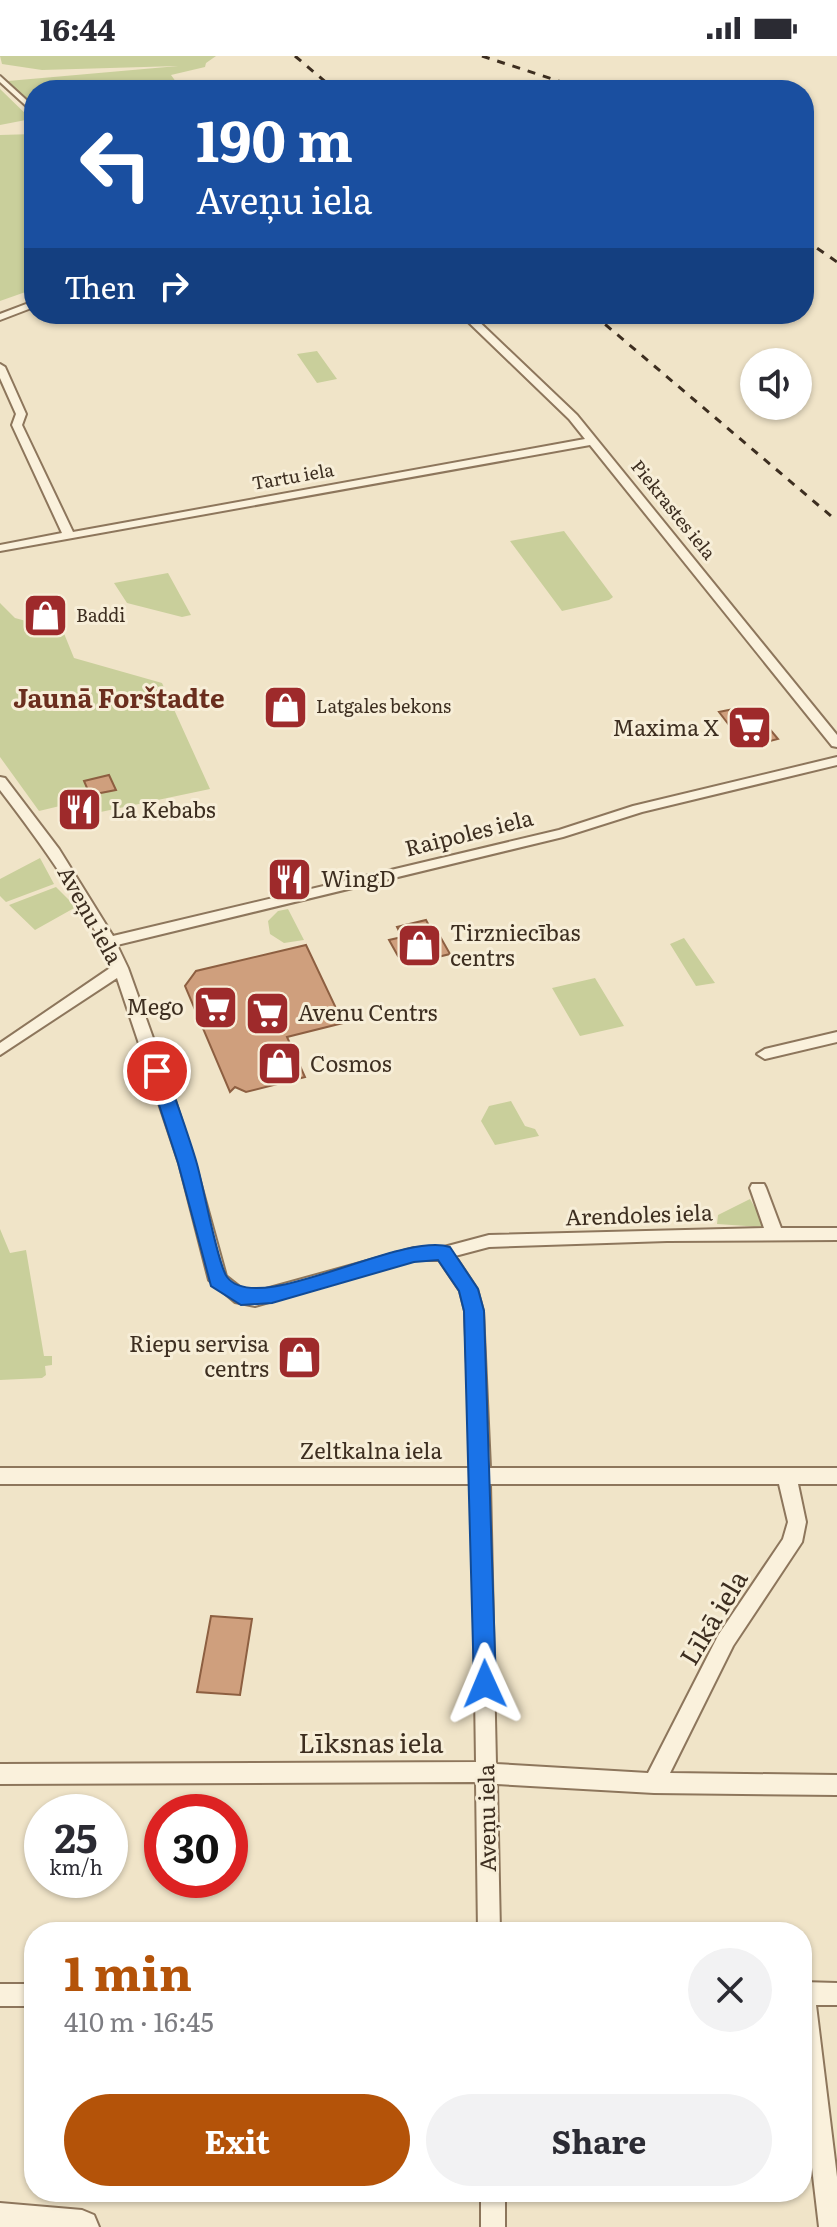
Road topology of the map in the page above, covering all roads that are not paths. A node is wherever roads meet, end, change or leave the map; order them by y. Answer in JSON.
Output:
{"nodes":[{"id":1,"x":0,"y":78,"type":"edge"},
{"id":2,"x":24,"y":101,"type":"edge"},
{"id":3,"x":24,"y":308,"type":"edge"},
{"id":4,"x":0,"y":317,"type":"edge"},
{"id":5,"x":476,"y":324,"type":"edge"},
{"id":6,"x":0,"y":367,"type":"edge"},
{"id":7,"x":593,"y":441,"type":"junction"},
{"id":8,"x":69,"y":536,"type":"junction"},
{"id":9,"x":0,"y":548,"type":"edge"},
{"id":10,"x":837,"y":743,"type":"edge"},
{"id":11,"x":837,"y":761,"type":"edge"},
{"id":12,"x":0,"y":781,"type":"edge"},
{"id":13,"x":109,"y":942,"type":"junction"},
{"id":14,"x":121,"y":968,"type":"junction"},
{"id":15,"x":837,"y":1037,"type":"edge"},
{"id":16,"x":0,"y":1050,"type":"edge"},
{"id":17,"x":765,"y":1054,"type":"dead end"},
{"id":18,"x":758,"y":1188,"type":"dead end"},
{"id":19,"x":775,"y":1234,"type":"junction"},
{"id":20,"x":837,"y":1234,"type":"edge"},
{"id":21,"x":444,"y":1253,"type":"junction"},
{"id":22,"x":0,"y":1476,"type":"edge"},
{"id":23,"x":481,"y":1476,"type":"junction"},
{"id":24,"x":837,"y":1476,"type":"edge"},
{"id":25,"x":787,"y":1477,"type":"junction"},
{"id":26,"x":487,"y":1773,"type":"junction"},
{"id":27,"x":0,"y":1774,"type":"edge"},
{"id":28,"x":654,"y":1783,"type":"junction"},
{"id":29,"x":837,"y":1785,"type":"edge"},
{"id":30,"x":489,"y":1922,"type":"edge"},
{"id":31,"x":812,"y":1993,"type":"edge"},
{"id":32,"x":837,"y":1994,"type":"edge"},
{"id":33,"x":0,"y":1995,"type":"edge"},
{"id":34,"x":24,"y":1995,"type":"edge"},
{"id":35,"x":812,"y":2074,"type":"edge"},
{"id":36,"x":493,"y":2202,"type":"edge"},
{"id":37,"x":0,"y":2220,"type":"edge"},
{"id":38,"x":82,"y":2227,"type":"edge"},
{"id":39,"x":493,"y":2227,"type":"edge"},
{"id":40,"x":831,"y":2227,"type":"edge"}],
"edges":[{"from":1,"to":2,"type":"street"},
{"from":3,"to":4,"type":"street"},
{"from":5,"to":7,"type":"street","name":"Piekrastes iela"},
{"from":6,"to":8,"type":"street"},
{"from":7,"to":8,"type":"street","name":"Tartu iela"},
{"from":7,"to":10,"type":"street","name":"Piekrastes iela"},
{"from":8,"to":9,"type":"street","name":"Tartu iela"},
{"from":11,"to":13,"type":"street","name":"Raipoles iela"},
{"from":12,"to":13,"type":"street","name":"Aveņu iela"},
{"from":13,"to":14,"type":"street","name":"Aveņu iela"},
{"from":14,"to":16,"type":"street"},
{"from":14,"to":21,"type":"street","name":"Aveņu iela"},
{"from":15,"to":17,"type":"street"},
{"from":18,"to":19,"type":"street"},
{"from":19,"to":20,"type":"street","name":"Arendoles iela"},
{"from":19,"to":21,"type":"street","name":"Arendoles iela"},
{"from":21,"to":23,"type":"street","name":"Aveņu iela"},
{"from":22,"to":23,"type":"street","name":"Zeltkalna iela"},
{"from":23,"to":25,"type":"street","name":"Zeltkalna iela"},
{"from":23,"to":26,"type":"street","name":"Aveņu iela"},
{"from":24,"to":25,"type":"street","name":"Zeltkalna iela"},
{"from":25,"to":28,"type":"street","name":"Līkā iela"},
{"from":26,"to":27,"type":"street","name":"Līksnas iela"},
{"from":26,"to":28,"type":"street","name":"Līksnas iela"},
{"from":26,"to":30,"type":"street","name":"Aveņu iela"},
{"from":28,"to":29,"type":"street","name":"Līksnas iela"},
{"from":31,"to":32,"type":"street"},
{"from":33,"to":34,"type":"street"},
{"from":35,"to":40,"type":"street"},
{"from":36,"to":39,"type":"street"},
{"from":37,"to":38,"type":"street"}]}
